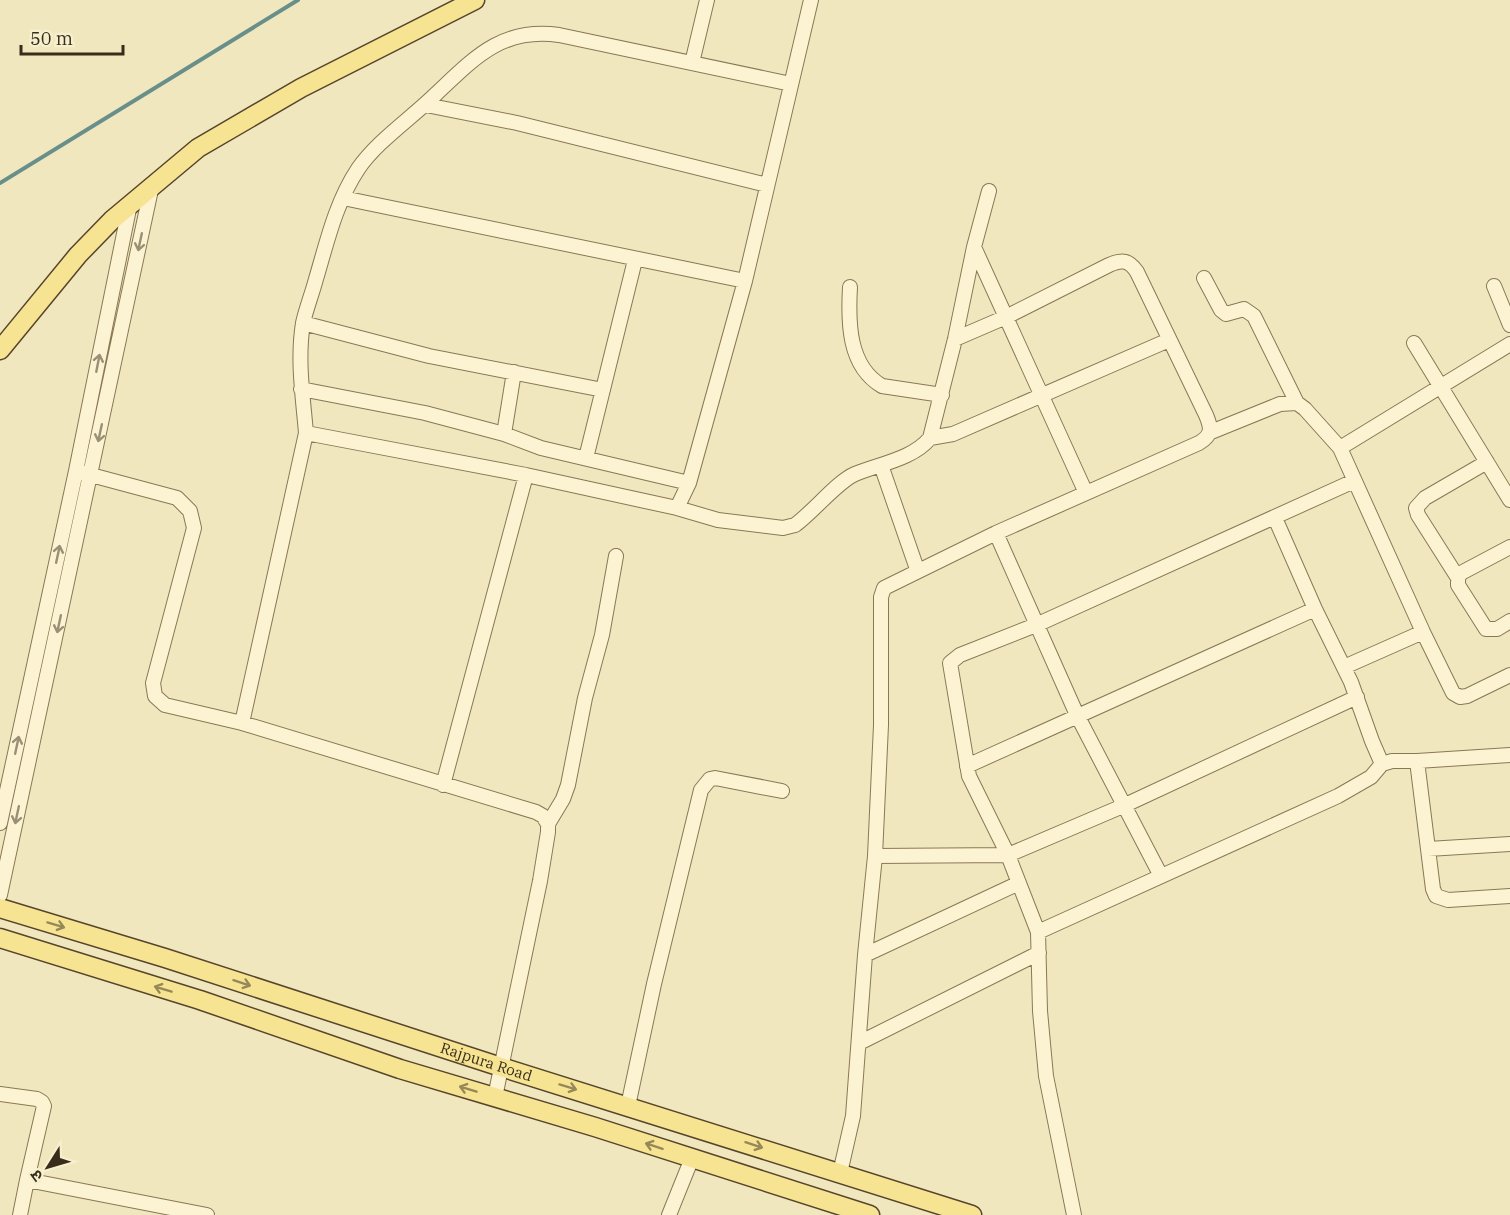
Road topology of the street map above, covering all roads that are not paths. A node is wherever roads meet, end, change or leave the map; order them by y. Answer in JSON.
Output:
{"nodes":[{"id":1,"x":475,"y":0,"type":"edge"},
{"id":2,"x":707,"y":0,"type":"edge"},
{"id":3,"x":811,"y":0,"type":"edge"},
{"id":4,"x":692,"y":63,"type":"junction"},
{"id":5,"x":791,"y":84,"type":"junction"},
{"id":6,"x":426,"y":105,"type":"junction"},
{"id":7,"x":767,"y":184,"type":"junction"},
{"id":8,"x":152,"y":185,"type":"junction"},
{"id":9,"x":989,"y":191,"type":"dead end"},
{"id":10,"x":343,"y":198,"type":"junction"},
{"id":11,"x":130,"y":204,"type":"junction"},
{"id":12,"x":974,"y":247,"type":"junction"},
{"id":13,"x":635,"y":260,"type":"junction"},
{"id":14,"x":1204,"y":279,"type":"dead end"},
{"id":15,"x":745,"y":281,"type":"junction"},
{"id":16,"x":1494,"y":286,"type":"dead end"},
{"id":17,"x":850,"y":287,"type":"dead end"},
{"id":18,"x":1006,"y":317,"type":"junction"},
{"id":19,"x":1508,"y":318,"type":"edge"},
{"id":20,"x":303,"y":323,"type":"junction"},
{"id":21,"x":103,"y":339,"type":"junction"},
{"id":22,"x":955,"y":339,"type":"junction"},
{"id":23,"x":1169,"y":340,"type":"junction"},
{"id":24,"x":119,"y":342,"type":"junction"},
{"id":25,"x":1414,"y":343,"type":"dead end"},
{"id":26,"x":1510,"y":344,"type":"edge"},
{"id":27,"x":0,"y":350,"type":"edge"},
{"id":28,"x":514,"y":372,"type":"junction"},
{"id":29,"x":1442,"y":388,"type":"junction"},
{"id":30,"x":301,"y":389,"type":"junction"},
{"id":31,"x":603,"y":390,"type":"junction"},
{"id":32,"x":942,"y":394,"type":"junction"},
{"id":33,"x":1042,"y":397,"type":"junction"},
{"id":34,"x":1297,"y":403,"type":"junction"},
{"id":35,"x":1211,"y":432,"type":"junction"},
{"id":36,"x":306,"y":433,"type":"junction"},
{"id":37,"x":504,"y":434,"type":"junction"},
{"id":38,"x":930,"y":438,"type":"junction"},
{"id":39,"x":1340,"y":448,"type":"junction"},
{"id":40,"x":586,"y":458,"type":"junction"},
{"id":41,"x":1487,"y":462,"type":"junction"},
{"id":42,"x":881,"y":465,"type":"junction"},
{"id":43,"x":76,"y":471,"type":"junction"},
{"id":44,"x":91,"y":474,"type":"junction"},
{"id":45,"x":526,"y":475,"type":"junction"},
{"id":46,"x":1354,"y":481,"type":"junction"},
{"id":47,"x":689,"y":483,"type":"junction"},
{"id":48,"x":1086,"y":492,"type":"junction"},
{"id":49,"x":1510,"y":500,"type":"edge"},
{"id":50,"x":677,"y":508,"type":"junction"},
{"id":51,"x":1275,"y":518,"type":"junction"},
{"id":52,"x":996,"y":533,"type":"junction"},
{"id":53,"x":1510,"y":547,"type":"edge"},
{"id":54,"x":616,"y":556,"type":"dead end"},
{"id":55,"x":918,"y":570,"type":"junction"},
{"id":56,"x":1458,"y":578,"type":"junction"},
{"id":57,"x":1315,"y":609,"type":"junction"},
{"id":58,"x":1510,"y":621,"type":"edge"},
{"id":59,"x":1036,"y":625,"type":"junction"},
{"id":60,"x":1423,"y":632,"type":"junction"},
{"id":61,"x":1344,"y":667,"type":"junction"},
{"id":62,"x":1510,"y":675,"type":"edge"},
{"id":63,"x":1357,"y":698,"type":"junction"},
{"id":64,"x":1077,"y":715,"type":"junction"},
{"id":65,"x":242,"y":723,"type":"junction"},
{"id":66,"x":1510,"y":755,"type":"edge"},
{"id":67,"x":1417,"y":761,"type":"junction"},
{"id":68,"x":1382,"y":764,"type":"junction"},
{"id":69,"x":967,"y":766,"type":"junction"},
{"id":70,"x":443,"y":785,"type":"junction"},
{"id":71,"x":782,"y":791,"type":"dead end"},
{"id":72,"x":1123,"y":806,"type":"junction"},
{"id":73,"x":0,"y":822,"type":"edge"},
{"id":74,"x":548,"y":824,"type":"junction"},
{"id":75,"x":1510,"y":844,"type":"edge"},
{"id":76,"x":1428,"y":849,"type":"junction"},
{"id":77,"x":1008,"y":855,"type":"junction"},
{"id":78,"x":875,"y":856,"type":"junction"},
{"id":79,"x":1161,"y":876,"type":"junction"},
{"id":80,"x":1019,"y":883,"type":"junction"},
{"id":81,"x":0,"y":895,"type":"edge"},
{"id":82,"x":1510,"y":896,"type":"edge"},
{"id":83,"x":0,"y":908,"type":"edge"},
{"id":84,"x":1038,"y":932,"type":"junction"},
{"id":85,"x":0,"y":938,"type":"edge"},
{"id":86,"x":1039,"y":953,"type":"junction"},
{"id":87,"x":865,"y":955,"type":"junction"},
{"id":88,"x":859,"y":1043,"type":"junction"},
{"id":89,"x":501,"y":1067,"type":"junction"},
{"id":90,"x":0,"y":1094,"type":"edge"},
{"id":91,"x":495,"y":1097,"type":"junction"},
{"id":92,"x":628,"y":1106,"type":"junction"},
{"id":93,"x":692,"y":1158,"type":"junction"},
{"id":94,"x":840,"y":1173,"type":"junction"},
{"id":95,"x":27,"y":1180,"type":"junction"},
{"id":96,"x":831,"y":1209,"type":"edge"},
{"id":97,"x":159,"y":1210,"type":"edge"},
{"id":98,"x":20,"y":1215,"type":"edge"},
{"id":99,"x":207,"y":1215,"type":"edge"},
{"id":100,"x":669,"y":1215,"type":"edge"},
{"id":101,"x":870,"y":1215,"type":"edge"},
{"id":102,"x":972,"y":1215,"type":"edge"},
{"id":103,"x":1074,"y":1215,"type":"edge"}],
"edges":[{"from":1,"to":8,"type":"main road"},
{"from":2,"to":4,"type":"street"},
{"from":3,"to":5,"type":"street"},
{"from":4,"to":5,"type":"street"},
{"from":4,"to":6,"type":"street"},
{"from":5,"to":7,"type":"street"},
{"from":6,"to":7,"type":"street"},
{"from":6,"to":10,"type":"street"},
{"from":7,"to":15,"type":"street"},
{"from":8,"to":11,"type":"main road"},
{"from":8,"to":24,"type":"street","one_way":true},
{"from":9,"to":12,"type":"street"},
{"from":10,"to":13,"type":"street"},
{"from":10,"to":20,"type":"street"},
{"from":11,"to":21,"type":"street"},
{"from":11,"to":27,"type":"main road"},
{"from":12,"to":18,"type":"street"},
{"from":12,"to":22,"type":"street"},
{"from":13,"to":15,"type":"street"},
{"from":13,"to":31,"type":"street"},
{"from":14,"to":34,"type":"street"},
{"from":15,"to":47,"type":"street"},
{"from":16,"to":19,"type":"street"},
{"from":17,"to":32,"type":"street"},
{"from":18,"to":22,"type":"street"},
{"from":18,"to":23,"type":"street"},
{"from":18,"to":33,"type":"street"},
{"from":20,"to":28,"type":"street"},
{"from":20,"to":30,"type":"street"},
{"from":21,"to":24,"type":"street"},
{"from":43,"to":21,"type":"street","one_way":true},
{"from":22,"to":32,"type":"street"},
{"from":23,"to":33,"type":"street"},
{"from":23,"to":35,"type":"street"},
{"from":24,"to":44,"type":"street","one_way":true},
{"from":25,"to":29,"type":"street"},
{"from":26,"to":29,"type":"street"},
{"from":28,"to":31,"type":"street"},
{"from":28,"to":37,"type":"street"},
{"from":29,"to":39,"type":"street"},
{"from":29,"to":41,"type":"street"},
{"from":30,"to":36,"type":"street"},
{"from":30,"to":37,"type":"street"},
{"from":31,"to":40,"type":"street"},
{"from":32,"to":38,"type":"street"},
{"from":33,"to":38,"type":"street"},
{"from":33,"to":48,"type":"street"},
{"from":34,"to":35,"type":"street"},
{"from":34,"to":39,"type":"street"},
{"from":35,"to":48,"type":"street"},
{"from":36,"to":45,"type":"street"},
{"from":36,"to":65,"type":"street"},
{"from":37,"to":40,"type":"street"},
{"from":38,"to":42,"type":"street"},
{"from":39,"to":46,"type":"street"},
{"from":40,"to":47,"type":"street"},
{"from":41,"to":49,"type":"street"},
{"from":41,"to":56,"type":"street"},
{"from":42,"to":50,"type":"street"},
{"from":42,"to":55,"type":"street"},
{"from":43,"to":44,"type":"street"},
{"from":73,"to":43,"type":"street","one_way":true},
{"from":44,"to":65,"type":"street"},
{"from":44,"to":81,"type":"street","one_way":true},
{"from":45,"to":50,"type":"street"},
{"from":45,"to":70,"type":"street"},
{"from":46,"to":51,"type":"street"},
{"from":46,"to":60,"type":"street"},
{"from":47,"to":50,"type":"street"},
{"from":48,"to":52,"type":"street"},
{"from":51,"to":57,"type":"street"},
{"from":51,"to":59,"type":"street"},
{"from":52,"to":55,"type":"street"},
{"from":52,"to":59,"type":"street"},
{"from":53,"to":56,"type":"street"},
{"from":54,"to":74,"type":"street"},
{"from":55,"to":78,"type":"street"},
{"from":56,"to":58,"type":"street"},
{"from":57,"to":61,"type":"street"},
{"from":57,"to":64,"type":"street"},
{"from":59,"to":64,"type":"street"},
{"from":59,"to":69,"type":"street"},
{"from":60,"to":61,"type":"street"},
{"from":60,"to":62,"type":"street"},
{"from":61,"to":63,"type":"street"},
{"from":63,"to":68,"type":"street"},
{"from":63,"to":72,"type":"street"},
{"from":64,"to":69,"type":"street"},
{"from":64,"to":72,"type":"street"},
{"from":65,"to":70,"type":"street"},
{"from":66,"to":67,"type":"street"},
{"from":67,"to":68,"type":"street"},
{"from":67,"to":76,"type":"street"},
{"from":68,"to":79,"type":"street"},
{"from":69,"to":77,"type":"street"},
{"from":70,"to":74,"type":"street"},
{"from":71,"to":92,"type":"street"},
{"from":72,"to":77,"type":"street"},
{"from":72,"to":79,"type":"street"},
{"from":74,"to":89,"type":"street"},
{"from":75,"to":76,"type":"street"},
{"from":76,"to":82,"type":"street"},
{"from":77,"to":78,"type":"street"},
{"from":77,"to":80,"type":"street"},
{"from":78,"to":87,"type":"street"},
{"from":79,"to":84,"type":"street"},
{"from":80,"to":84,"type":"street"},
{"from":80,"to":87,"type":"street"},
{"from":83,"to":89,"type":"main road","name":"Rajpura Road","one_way":true},
{"from":84,"to":86,"type":"street"},
{"from":91,"to":85,"type":"main road","name":"Rajpura Road","one_way":true},
{"from":86,"to":88,"type":"street"},
{"from":86,"to":103,"type":"street"},
{"from":87,"to":88,"type":"street"},
{"from":88,"to":94,"type":"street"},
{"from":89,"to":91,"type":"street"},
{"from":89,"to":92,"type":"main road","name":"Rajpura Road","one_way":true},
{"from":90,"to":95,"type":"street"},
{"from":93,"to":91,"type":"main road","name":"Rajpura Road","one_way":true},
{"from":92,"to":94,"type":"main road","name":"Rajpura Road","one_way":true},
{"from":93,"to":96,"type":"main road","name":"Rajpura Road"},
{"from":93,"to":100,"type":"street"},
{"from":94,"to":102,"type":"main road","name":"Rajpura Road"},
{"from":95,"to":97,"type":"street"},
{"from":95,"to":98,"type":"street"},
{"from":96,"to":101,"type":"main road","name":"Rajpura Road"},
{"from":97,"to":99,"type":"street"}]}
